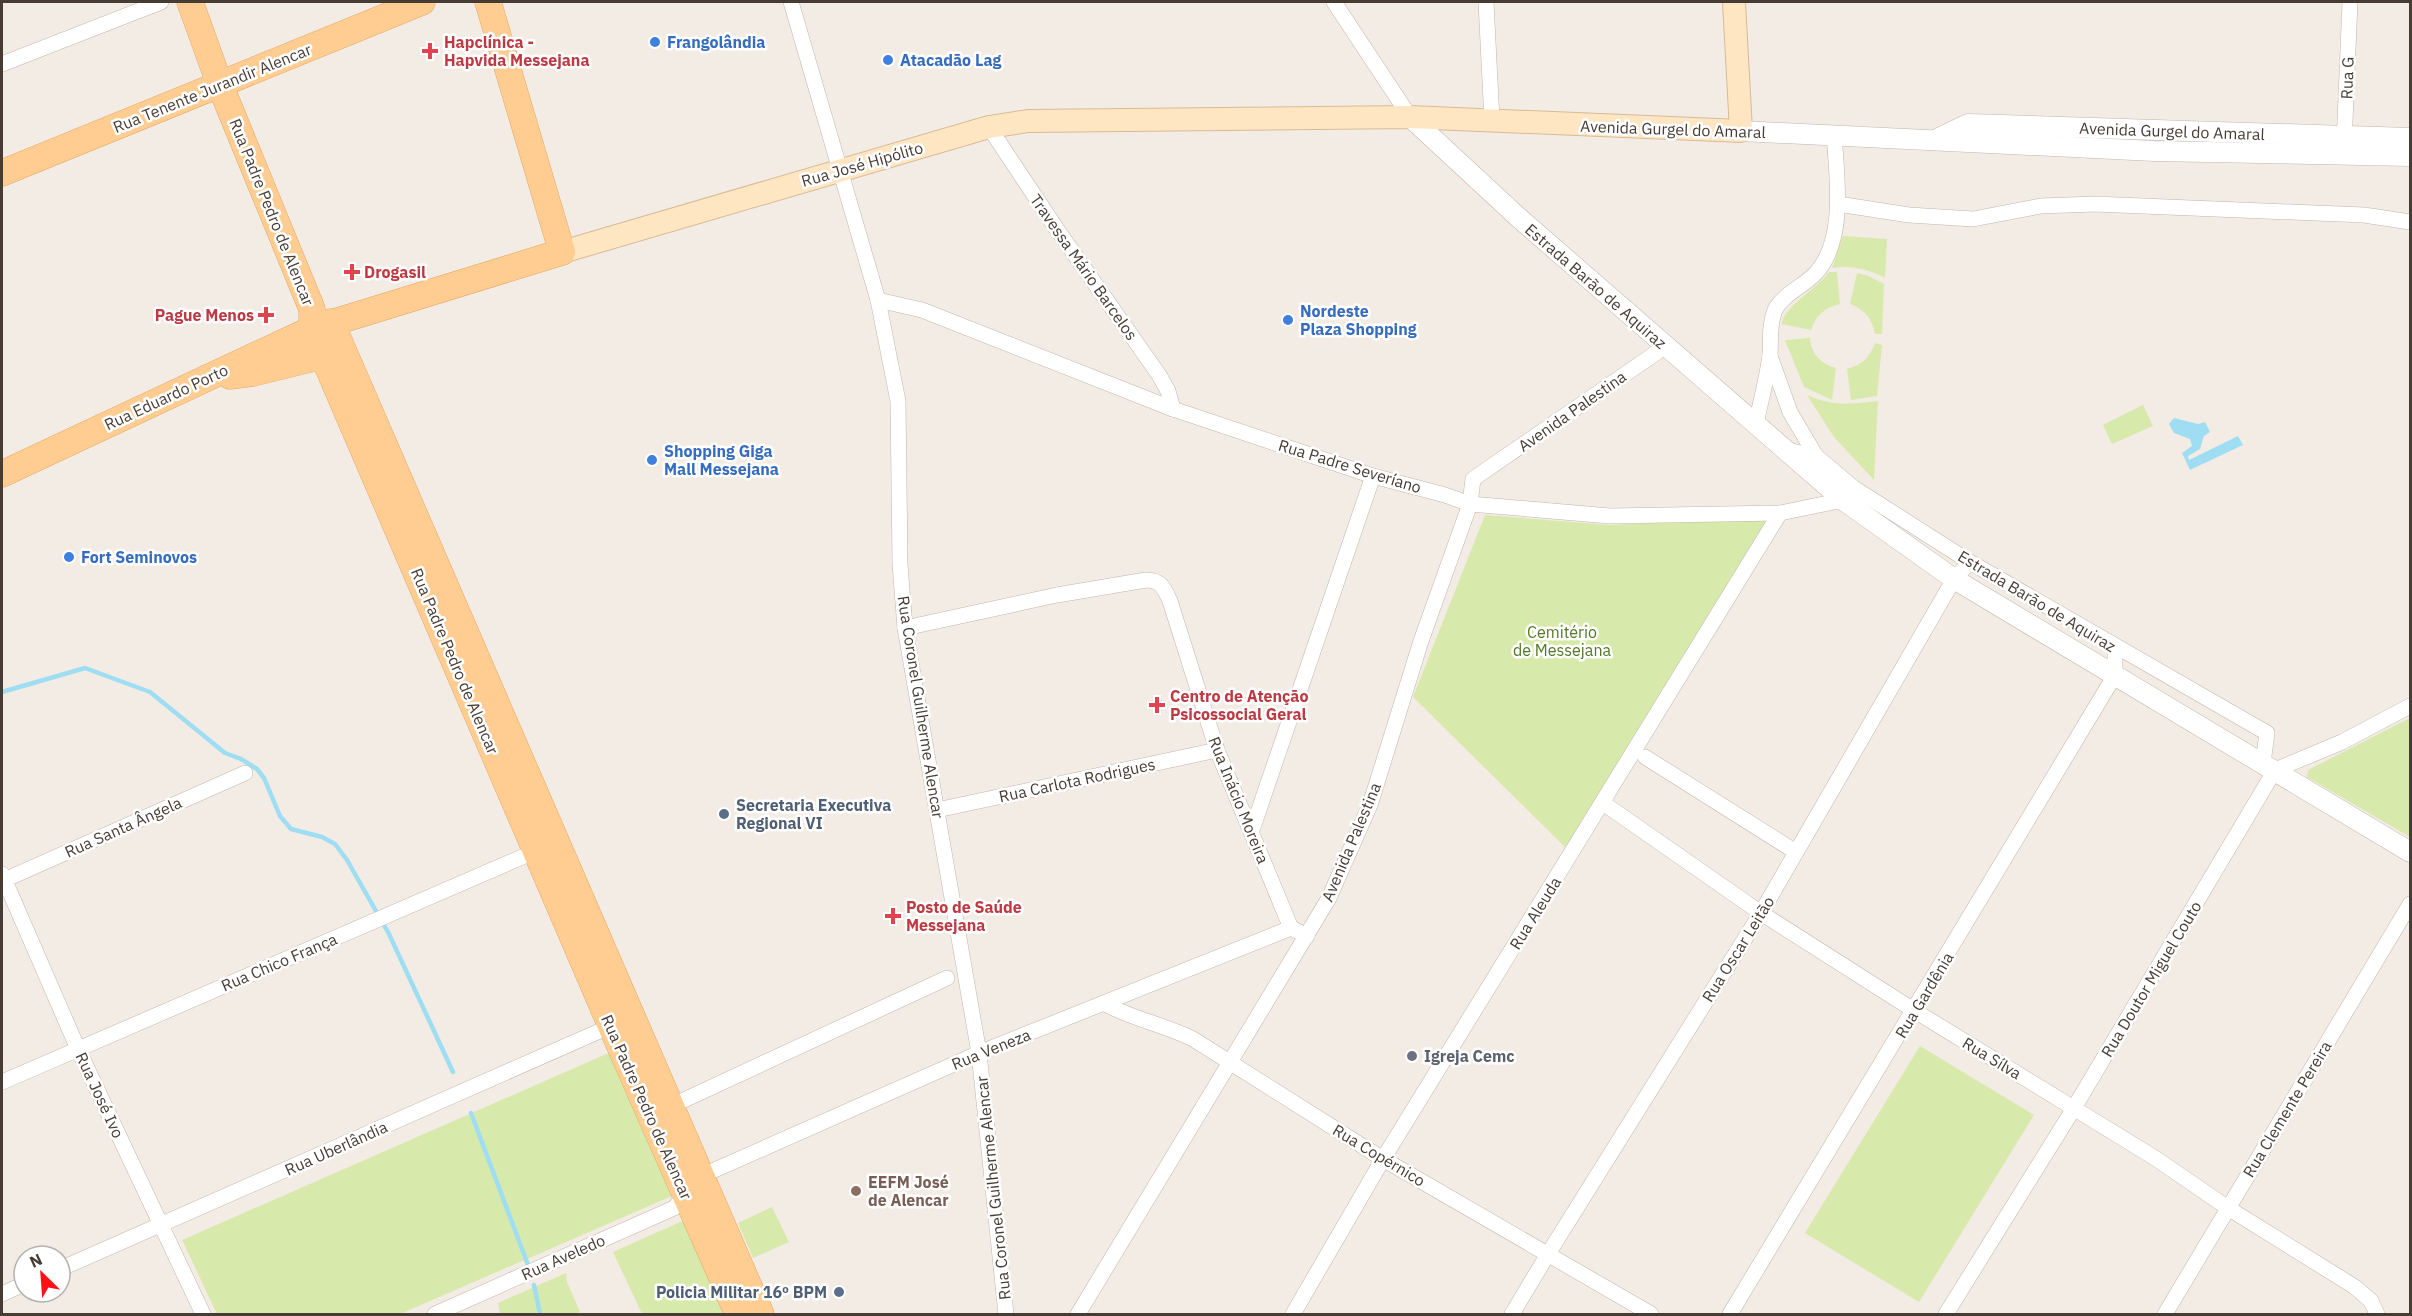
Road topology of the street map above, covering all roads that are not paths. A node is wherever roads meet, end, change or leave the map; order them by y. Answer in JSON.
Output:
{"nodes":[{"id":1,"x":161,"y":2,"type":"edge"},
{"id":2,"x":190,"y":2,"type":"edge"},
{"id":3,"x":422,"y":2,"type":"edge"},
{"id":4,"x":488,"y":2,"type":"edge"},
{"id":5,"x":792,"y":2,"type":"edge"},
{"id":6,"x":1334,"y":2,"type":"edge"},
{"id":7,"x":1486,"y":2,"type":"edge"},
{"id":8,"x":1734,"y":2,"type":"edge"},
{"id":9,"x":2350,"y":2,"type":"edge"},
{"id":10,"x":2,"y":64,"type":"edge"},
{"id":11,"x":220,"y":85,"type":"junction"},
{"id":12,"x":1410,"y":117,"type":"junction"},
{"id":13,"x":1492,"y":121,"type":"junction"},
{"id":14,"x":989,"y":127,"type":"junction"},
{"id":15,"x":1741,"y":131,"type":"junction"},
{"id":16,"x":1834,"y":135,"type":"junction"},
{"id":17,"x":2410,"y":138,"type":"edge"},
{"id":18,"x":2344,"y":145,"type":"junction"},
{"id":19,"x":2410,"y":156,"type":"edge"},
{"id":20,"x":840,"y":169,"type":"junction"},
{"id":21,"x":2,"y":173,"type":"edge"},
{"id":22,"x":1838,"y":204,"type":"junction"},
{"id":23,"x":2410,"y":222,"type":"edge"},
{"id":24,"x":562,"y":252,"type":"junction"},
{"id":25,"x":878,"y":300,"type":"junction"},
{"id":26,"x":321,"y":326,"type":"junction"},
{"id":27,"x":1666,"y":346,"type":"junction"},
{"id":28,"x":323,"y":356,"type":"junction"},
{"id":29,"x":1770,"y":356,"type":"junction"},
{"id":30,"x":206,"y":378,"type":"junction"},
{"id":31,"x":1173,"y":409,"type":"junction"},
{"id":32,"x":1756,"y":423,"type":"junction"},
{"id":33,"x":1787,"y":450,"type":"junction"},
{"id":34,"x":377,"y":454,"type":"junction"},
{"id":35,"x":1816,"y":456,"type":"junction"},
{"id":36,"x":2,"y":474,"type":"edge"},
{"id":37,"x":1373,"y":476,"type":"junction"},
{"id":38,"x":1843,"y":500,"type":"junction"},
{"id":39,"x":1470,"y":504,"type":"junction"},
{"id":40,"x":1890,"y":510,"type":"junction"},
{"id":41,"x":1780,"y":513,"type":"junction"},
{"id":42,"x":1869,"y":518,"type":"junction"},
{"id":43,"x":1970,"y":562,"type":"junction"},
{"id":44,"x":1954,"y":579,"type":"junction"},
{"id":45,"x":2048,"y":607,"type":"junction"},
{"id":46,"x":905,"y":627,"type":"junction"},
{"id":47,"x":2052,"y":637,"type":"junction"},
{"id":48,"x":2115,"y":647,"type":"junction"},
{"id":49,"x":2115,"y":675,"type":"junction"},
{"id":50,"x":2410,"y":706,"type":"edge"},
{"id":51,"x":1217,"y":750,"type":"junction"},
{"id":52,"x":1645,"y":758,"type":"dead end"},
{"id":53,"x":2269,"y":767,"type":"junction"},
{"id":54,"x":245,"y":773,"type":"dead end"},
{"id":55,"x":1603,"y":803,"type":"junction"},
{"id":56,"x":937,"y":810,"type":"junction"},
{"id":57,"x":1252,"y":831,"type":"junction"},
{"id":58,"x":547,"y":847,"type":"junction"},
{"id":59,"x":1796,"y":852,"type":"junction"},
{"id":60,"x":2410,"y":852,"type":"edge"},
{"id":61,"x":2,"y":878,"type":"edge"},
{"id":62,"x":2410,"y":904,"type":"edge"},
{"id":63,"x":1761,"y":913,"type":"junction"},
{"id":64,"x":1291,"y":928,"type":"junction"},
{"id":65,"x":1306,"y":936,"type":"junction"},
{"id":66,"x":947,"y":978,"type":"dead end"},
{"id":67,"x":1105,"y":1004,"type":"junction"},
{"id":68,"x":1915,"y":1011,"type":"junction"},
{"id":69,"x":611,"y":1026,"type":"junction"},
{"id":70,"x":78,"y":1049,"type":"junction"},
{"id":71,"x":979,"y":1053,"type":"junction"},
{"id":72,"x":1230,"y":1064,"type":"junction"},
{"id":73,"x":2,"y":1082,"type":"edge"},
{"id":74,"x":670,"y":1106,"type":"junction"},
{"id":75,"x":2074,"y":1108,"type":"junction"},
{"id":76,"x":1383,"y":1159,"type":"junction"},
{"id":77,"x":693,"y":1185,"type":"junction"},
{"id":78,"x":2228,"y":1208,"type":"junction"},
{"id":79,"x":161,"y":1225,"type":"junction"},
{"id":80,"x":1548,"y":1254,"type":"junction"},
{"id":81,"x":72,"y":1264,"type":"edge"},
{"id":82,"x":203,"y":1314,"type":"edge"},
{"id":83,"x":435,"y":1314,"type":"edge"},
{"id":84,"x":738,"y":1314,"type":"edge"},
{"id":85,"x":761,"y":1314,"type":"edge"},
{"id":86,"x":1006,"y":1314,"type":"edge"},
{"id":87,"x":1078,"y":1314,"type":"edge"},
{"id":88,"x":1293,"y":1314,"type":"edge"},
{"id":89,"x":1512,"y":1314,"type":"edge"},
{"id":90,"x":1651,"y":1314,"type":"edge"},
{"id":91,"x":1730,"y":1314,"type":"edge"},
{"id":92,"x":1946,"y":1314,"type":"edge"},
{"id":93,"x":2165,"y":1314,"type":"edge"},
{"id":94,"x":2377,"y":1314,"type":"edge"}],
"edges":[{"from":1,"to":10,"type":"street"},
{"from":2,"to":11,"type":"main road","name":"Rua Padre Pedro de Alencar"},
{"from":3,"to":11,"type":"main road","name":"Rua Tenente Jurandir Alencar"},
{"from":4,"to":24,"type":"main road"},
{"from":5,"to":20,"type":"street","name":"Rua Coronel Guilherme Alencar"},
{"from":6,"to":12,"type":"street"},
{"from":7,"to":13,"type":"street"},
{"from":8,"to":15,"type":"main road"},
{"from":9,"to":18,"type":"street","name":"Rua G"},
{"from":11,"to":21,"type":"main road","name":"Rua Tenente Jurandir Alencar"},
{"from":11,"to":26,"type":"main road","name":"Rua Padre Pedro de Alencar"},
{"from":12,"to":13,"type":"main road","name":"Avenida Gurgel do Amaral"},
{"from":12,"to":14,"type":"main road","name":"Rua José Hipólito"},
{"from":12,"to":27,"type":"street","name":"Estrada Barão de Aquiraz"},
{"from":13,"to":15,"type":"main road","name":"Avenida Gurgel do Amaral"},
{"from":14,"to":20,"type":"main road","name":"Rua José Hipólito"},
{"from":14,"to":31,"type":"street","name":"Travessa Mário Barcelos"},
{"from":15,"to":16,"type":"street","name":"Avenida Gurgel do Amaral"},
{"from":16,"to":18,"type":"street","name":"Avenida Gurgel do Amaral"},
{"from":16,"to":22,"type":"street"},
{"from":17,"to":18,"type":"street","name":"Avenida Gurgel do Amaral"},
{"from":18,"to":19,"type":"street","name":"Avenida Gurgel do Amaral"},
{"from":20,"to":24,"type":"main road","name":"Rua José Hipólito"},
{"from":20,"to":25,"type":"street","name":"Rua Coronel Guilherme Alencar"},
{"from":22,"to":23,"type":"street"},
{"from":22,"to":29,"type":"street"},
{"from":24,"to":26,"type":"main road","name":"Rua José Hipólito"},
{"from":25,"to":31,"type":"street","name":"Rua Padre Severíano"},
{"from":25,"to":46,"type":"street","name":"Rua Coronel Guilherme Alencar"},
{"from":26,"to":28,"type":"main road","name":"Rua Padre Pedro de Alencar"},
{"from":26,"to":30,"type":"main road","name":"Rua Eduardo Porto"},
{"from":26,"to":34,"type":"main road","name":"Rua Padre Pedro de Alencar"},
{"from":27,"to":32,"type":"street","name":"Estrada Barão de Aquiraz"},
{"from":27,"to":39,"type":"street","name":"Avenida Palestina"},
{"from":28,"to":30,"type":"main road"},
{"from":28,"to":34,"type":"main road","name":"Rua Padre Pedro de Alencar"},
{"from":29,"to":32,"type":"street"},
{"from":29,"to":35,"type":"street"},
{"from":30,"to":36,"type":"main road","name":"Rua Eduardo Porto"},
{"from":31,"to":37,"type":"street","name":"Rua Padre Severíano"},
{"from":32,"to":33,"type":"street","name":"Estrada Barão de Aquiraz"},
{"from":33,"to":35,"type":"street","name":"Estrada Barão de Aquiraz"},
{"from":33,"to":38,"type":"street","name":"Estrada Barão de Aquiraz"},
{"from":34,"to":58,"type":"main road","name":"Rua Padre Pedro de Alencar"},
{"from":35,"to":40,"type":"street","name":"Estrada Barão de Aquiraz"},
{"from":37,"to":39,"type":"street","name":"Rua Padre Severíano"},
{"from":37,"to":57,"type":"street"},
{"from":38,"to":41,"type":"street","name":"Rua Padre Severíano"},
{"from":38,"to":42,"type":"street","name":"Estrada Barão de Aquiraz"},
{"from":39,"to":41,"type":"street","name":"Rua Padre Severíano"},
{"from":39,"to":65,"type":"street","name":"Avenida Palestina"},
{"from":40,"to":42,"type":"street"},
{"from":40,"to":43,"type":"street","name":"Estrada Barão de Aquiraz"},
{"from":41,"to":55,"type":"street","name":"Rua Aleuda"},
{"from":42,"to":44,"type":"street","name":"Estrada Barão de Aquiraz"},
{"from":43,"to":44,"type":"street","name":"Rua Oscar Leitão"},
{"from":43,"to":45,"type":"street","name":"Estrada Barão de Aquiraz"},
{"from":44,"to":47,"type":"street","name":"Estrada Barão de Aquiraz"},
{"from":44,"to":59,"type":"street","name":"Rua Oscar Leitão"},
{"from":45,"to":47,"type":"street"},
{"from":45,"to":48,"type":"street","name":"Estrada Barão de Aquiraz"},
{"from":46,"to":51,"type":"street","name":"Rua Inácio Moreira"},
{"from":46,"to":56,"type":"street","name":"Rua Coronel Guilherme Alencar"},
{"from":47,"to":49,"type":"street","name":"Estrada Barão de Aquiraz"},
{"from":48,"to":49,"type":"street"},
{"from":48,"to":53,"type":"street","name":"Estrada Barão de Aquiraz"},
{"from":49,"to":53,"type":"street","name":"Estrada Barão de Aquiraz"},
{"from":49,"to":68,"type":"street","name":"Rua Gardênia"},
{"from":50,"to":53,"type":"street"},
{"from":51,"to":56,"type":"street","name":"Rua Carlota Rodrigues"},
{"from":51,"to":57,"type":"street","name":"Rua Inácio Moreira"},
{"from":52,"to":59,"type":"street"},
{"from":53,"to":60,"type":"street","name":"Estrada Barão de Aquiraz"},
{"from":53,"to":75,"type":"street","name":"Rua Doutor Miguel Couto"},
{"from":54,"to":61,"type":"street","name":"Rua Santa Ângela"},
{"from":55,"to":63,"type":"street","name":"Rua Sílva"},
{"from":55,"to":76,"type":"street","name":"Rua Aleuda"},
{"from":56,"to":71,"type":"street","name":"Rua Coronel Guilherme Alencar"},
{"from":57,"to":64,"type":"street","name":"Rua Inácio Moreira"},
{"from":58,"to":69,"type":"main road","name":"Rua Padre Pedro de Alencar"},
{"from":58,"to":70,"type":"street","name":"Rua Chico França"},
{"from":58,"to":74,"type":"main road","name":"Rua Padre Pedro de Alencar"},
{"from":59,"to":63,"type":"street","name":"Rua Oscar Leitão"},
{"from":61,"to":70,"type":"street","name":"Rua José Ivo"},
{"from":62,"to":78,"type":"street","name":"Rua Clemente Pereira"},
{"from":63,"to":68,"type":"street","name":"Rua Sílva"},
{"from":63,"to":80,"type":"street","name":"Rua Oscar Leitão"},
{"from":64,"to":65,"type":"street"},
{"from":64,"to":67,"type":"street","name":"Rua Veneza"},
{"from":65,"to":72,"type":"street","name":"Avenida Palestina"},
{"from":66,"to":74,"type":"street"},
{"from":67,"to":71,"type":"street","name":"Rua Veneza"},
{"from":67,"to":72,"type":"street","name":"Rua Copérnico"},
{"from":68,"to":75,"type":"street","name":"Rua Sílva"},
{"from":68,"to":91,"type":"street","name":"Rua Gardênia"},
{"from":69,"to":77,"type":"main road","name":"Rua Padre Pedro de Alencar"},
{"from":69,"to":79,"type":"street","name":"Rua Uberlândia"},
{"from":70,"to":73,"type":"street","name":"Rua Chico França"},
{"from":70,"to":79,"type":"street","name":"Rua José Ivo"},
{"from":71,"to":77,"type":"street","name":"Rua Veneza"},
{"from":71,"to":86,"type":"street","name":"Rua Coronel Guilherme Alencar"},
{"from":72,"to":76,"type":"street","name":"Rua Copérnico"},
{"from":72,"to":87,"type":"street","name":"Avenida Palestina"},
{"from":74,"to":77,"type":"main road","name":"Rua Padre Pedro de Alencar"},
{"from":75,"to":78,"type":"street","name":"Rua Sílva"},
{"from":75,"to":92,"type":"street","name":"Rua Doutor Miguel Couto"},
{"from":76,"to":80,"type":"street","name":"Rua Copérnico"},
{"from":76,"to":88,"type":"street","name":"Rua Aleuda"},
{"from":77,"to":83,"type":"street","name":"Rua Aveledo"},
{"from":77,"to":84,"type":"main road","name":"Rua Padre Pedro de Alencar"},
{"from":77,"to":85,"type":"main road","name":"Rua Padre Pedro de Alencar"},
{"from":78,"to":93,"type":"street","name":"Rua Clemente Pereira"},
{"from":78,"to":94,"type":"street","name":"Rua Sílva"},
{"from":79,"to":81,"type":"street","name":"Rua Uberlândia"},
{"from":79,"to":82,"type":"street","name":"Rua José Ivo"},
{"from":80,"to":89,"type":"street","name":"Rua Oscar Leitão"},
{"from":80,"to":90,"type":"street","name":"Rua Copérnico"}]}
